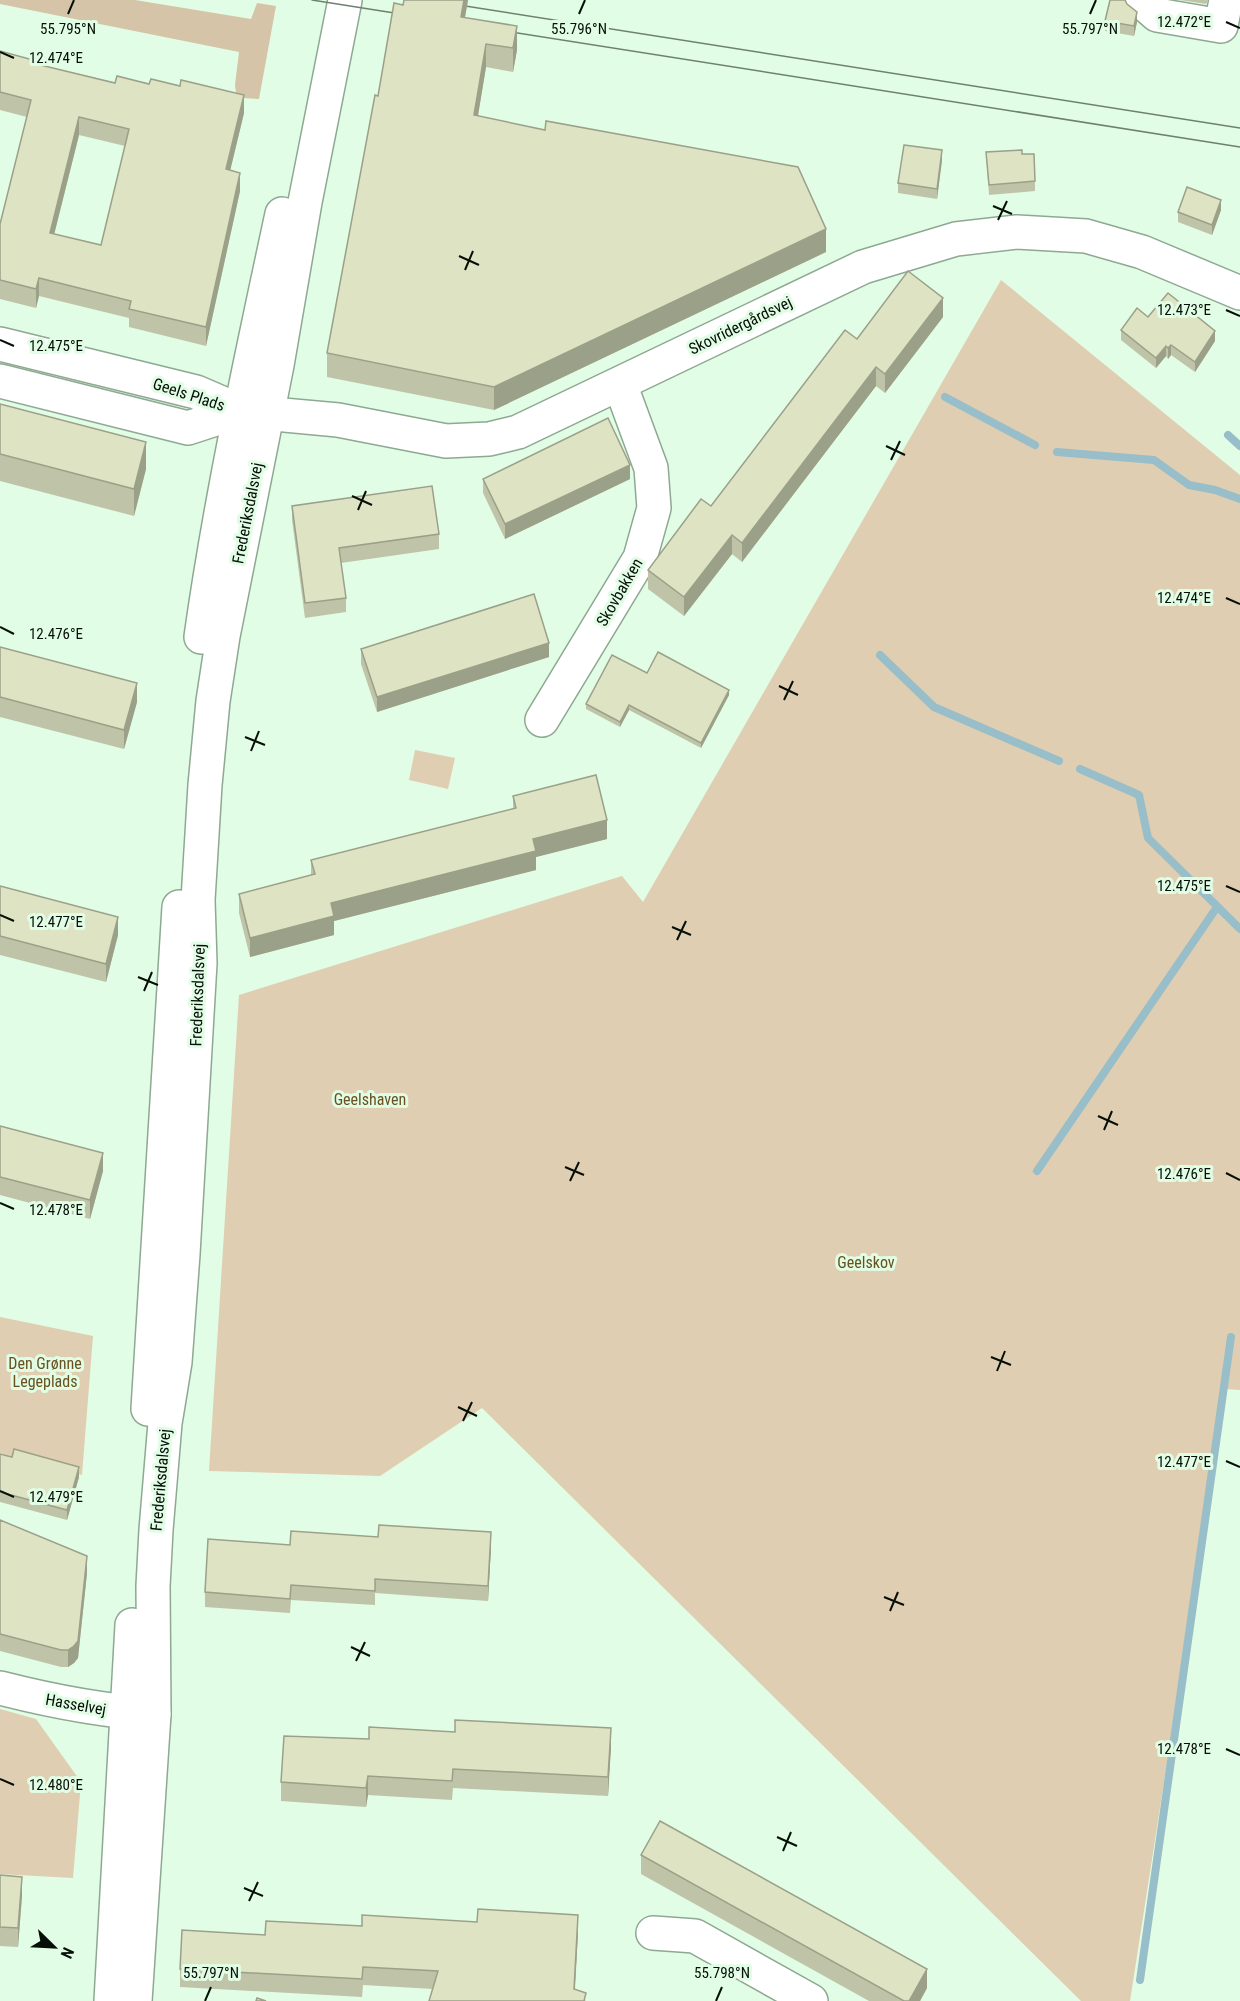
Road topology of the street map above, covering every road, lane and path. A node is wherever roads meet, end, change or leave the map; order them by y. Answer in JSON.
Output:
{"nodes":[{"id":1,"x":325,"y":0,"type":"edge"},
{"id":2,"x":345,"y":0,"type":"edge"},
{"id":3,"x":1140,"y":0,"type":"edge"},
{"id":4,"x":1226,"y":0,"type":"edge"},
{"id":5,"x":1240,"y":293,"type":"edge"},
{"id":6,"x":0,"y":344,"type":"edge"},
{"id":7,"x":0,"y":381,"type":"edge"},
{"id":8,"x":620,"y":384,"type":"junction"},
{"id":9,"x":254,"y":412,"type":"junction"},
{"id":10,"x":542,"y":720,"type":"dead end"},
{"id":11,"x":0,"y":1688,"type":"edge"},
{"id":12,"x":140,"y":1713,"type":"junction"},
{"id":13,"x":653,"y":1933,"type":"dead end"},
{"id":14,"x":111,"y":2001,"type":"edge"},
{"id":15,"x":135,"y":2001,"type":"edge"},
{"id":16,"x":811,"y":2001,"type":"edge"}],
"edges":[{"from":1,"to":9,"type":"street","name":"Frederiksdalsvej"},
{"from":2,"to":9,"type":"street","name":"Frederiksdalsvej"},
{"from":3,"to":4,"type":"street"},
{"from":5,"to":8,"type":"street","name":"Skovridergårdsvej"},
{"from":6,"to":9,"type":"street","name":"Geels Plads"},
{"from":7,"to":9,"type":"street","name":"Geels Plads"},
{"from":8,"to":9,"type":"street","name":"Skovridergårdsvej"},
{"from":8,"to":10,"type":"street","name":"Skovbakken"},
{"from":9,"to":12,"type":"street","name":"Frederiksdalsvej"},
{"from":11,"to":12,"type":"street","name":"Hasselvej"},
{"from":12,"to":14,"type":"street","name":"Frederiksdalsvej"},
{"from":12,"to":15,"type":"street","name":"Frederiksdalsvej"},
{"from":13,"to":16,"type":"street"}]}
